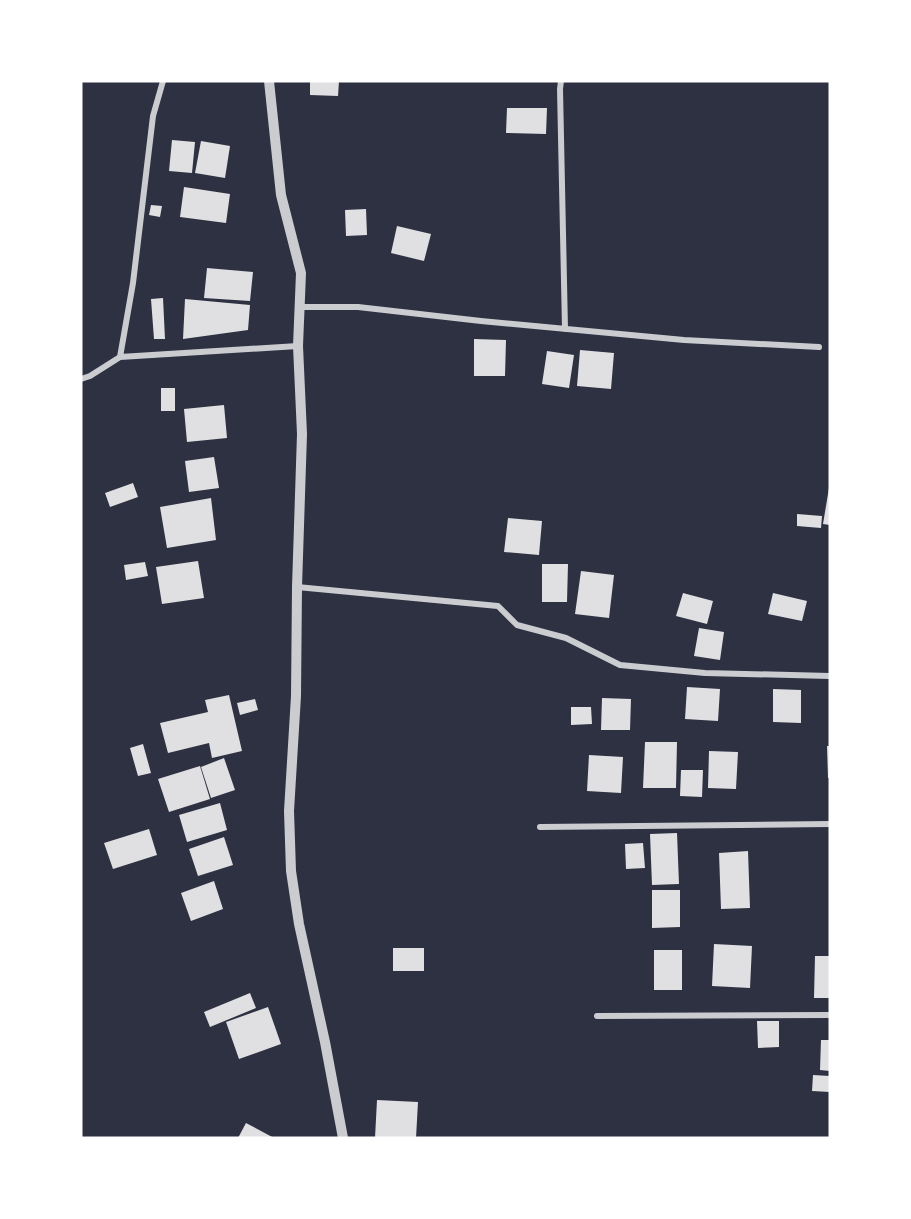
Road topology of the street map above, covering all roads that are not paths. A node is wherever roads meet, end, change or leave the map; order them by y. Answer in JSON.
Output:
{"nodes":[{"id":1,"x":163,"y":81,"type":"edge"},
{"id":2,"x":269,"y":81,"type":"edge"},
{"id":3,"x":561,"y":81,"type":"edge"},
{"id":4,"x":299,"y":307,"type":"junction"},
{"id":5,"x":566,"y":330,"type":"junction"},
{"id":6,"x":298,"y":346,"type":"junction"},
{"id":7,"x":819,"y":347,"type":"dead end"},
{"id":8,"x":120,"y":357,"type":"junction"},
{"id":9,"x":81,"y":380,"type":"edge"},
{"id":10,"x":297,"y":587,"type":"junction"},
{"id":11,"x":830,"y":676,"type":"edge"},
{"id":12,"x":830,"y":824,"type":"edge"},
{"id":13,"x":540,"y":827,"type":"dead end"},
{"id":14,"x":830,"y":1015,"type":"edge"},
{"id":15,"x":597,"y":1016,"type":"dead end"},
{"id":16,"x":343,"y":1138,"type":"edge"}],
"edges":[{"from":1,"to":8,"type":"street"},
{"from":2,"to":4,"type":"street"},
{"from":3,"to":5,"type":"street"},
{"from":4,"to":5,"type":"street"},
{"from":4,"to":6,"type":"street"},
{"from":5,"to":7,"type":"street"},
{"from":6,"to":8,"type":"street"},
{"from":6,"to":10,"type":"street"},
{"from":8,"to":9,"type":"street"},
{"from":10,"to":11,"type":"street"},
{"from":10,"to":16,"type":"street"},
{"from":12,"to":13,"type":"street"},
{"from":14,"to":15,"type":"street"}]}
